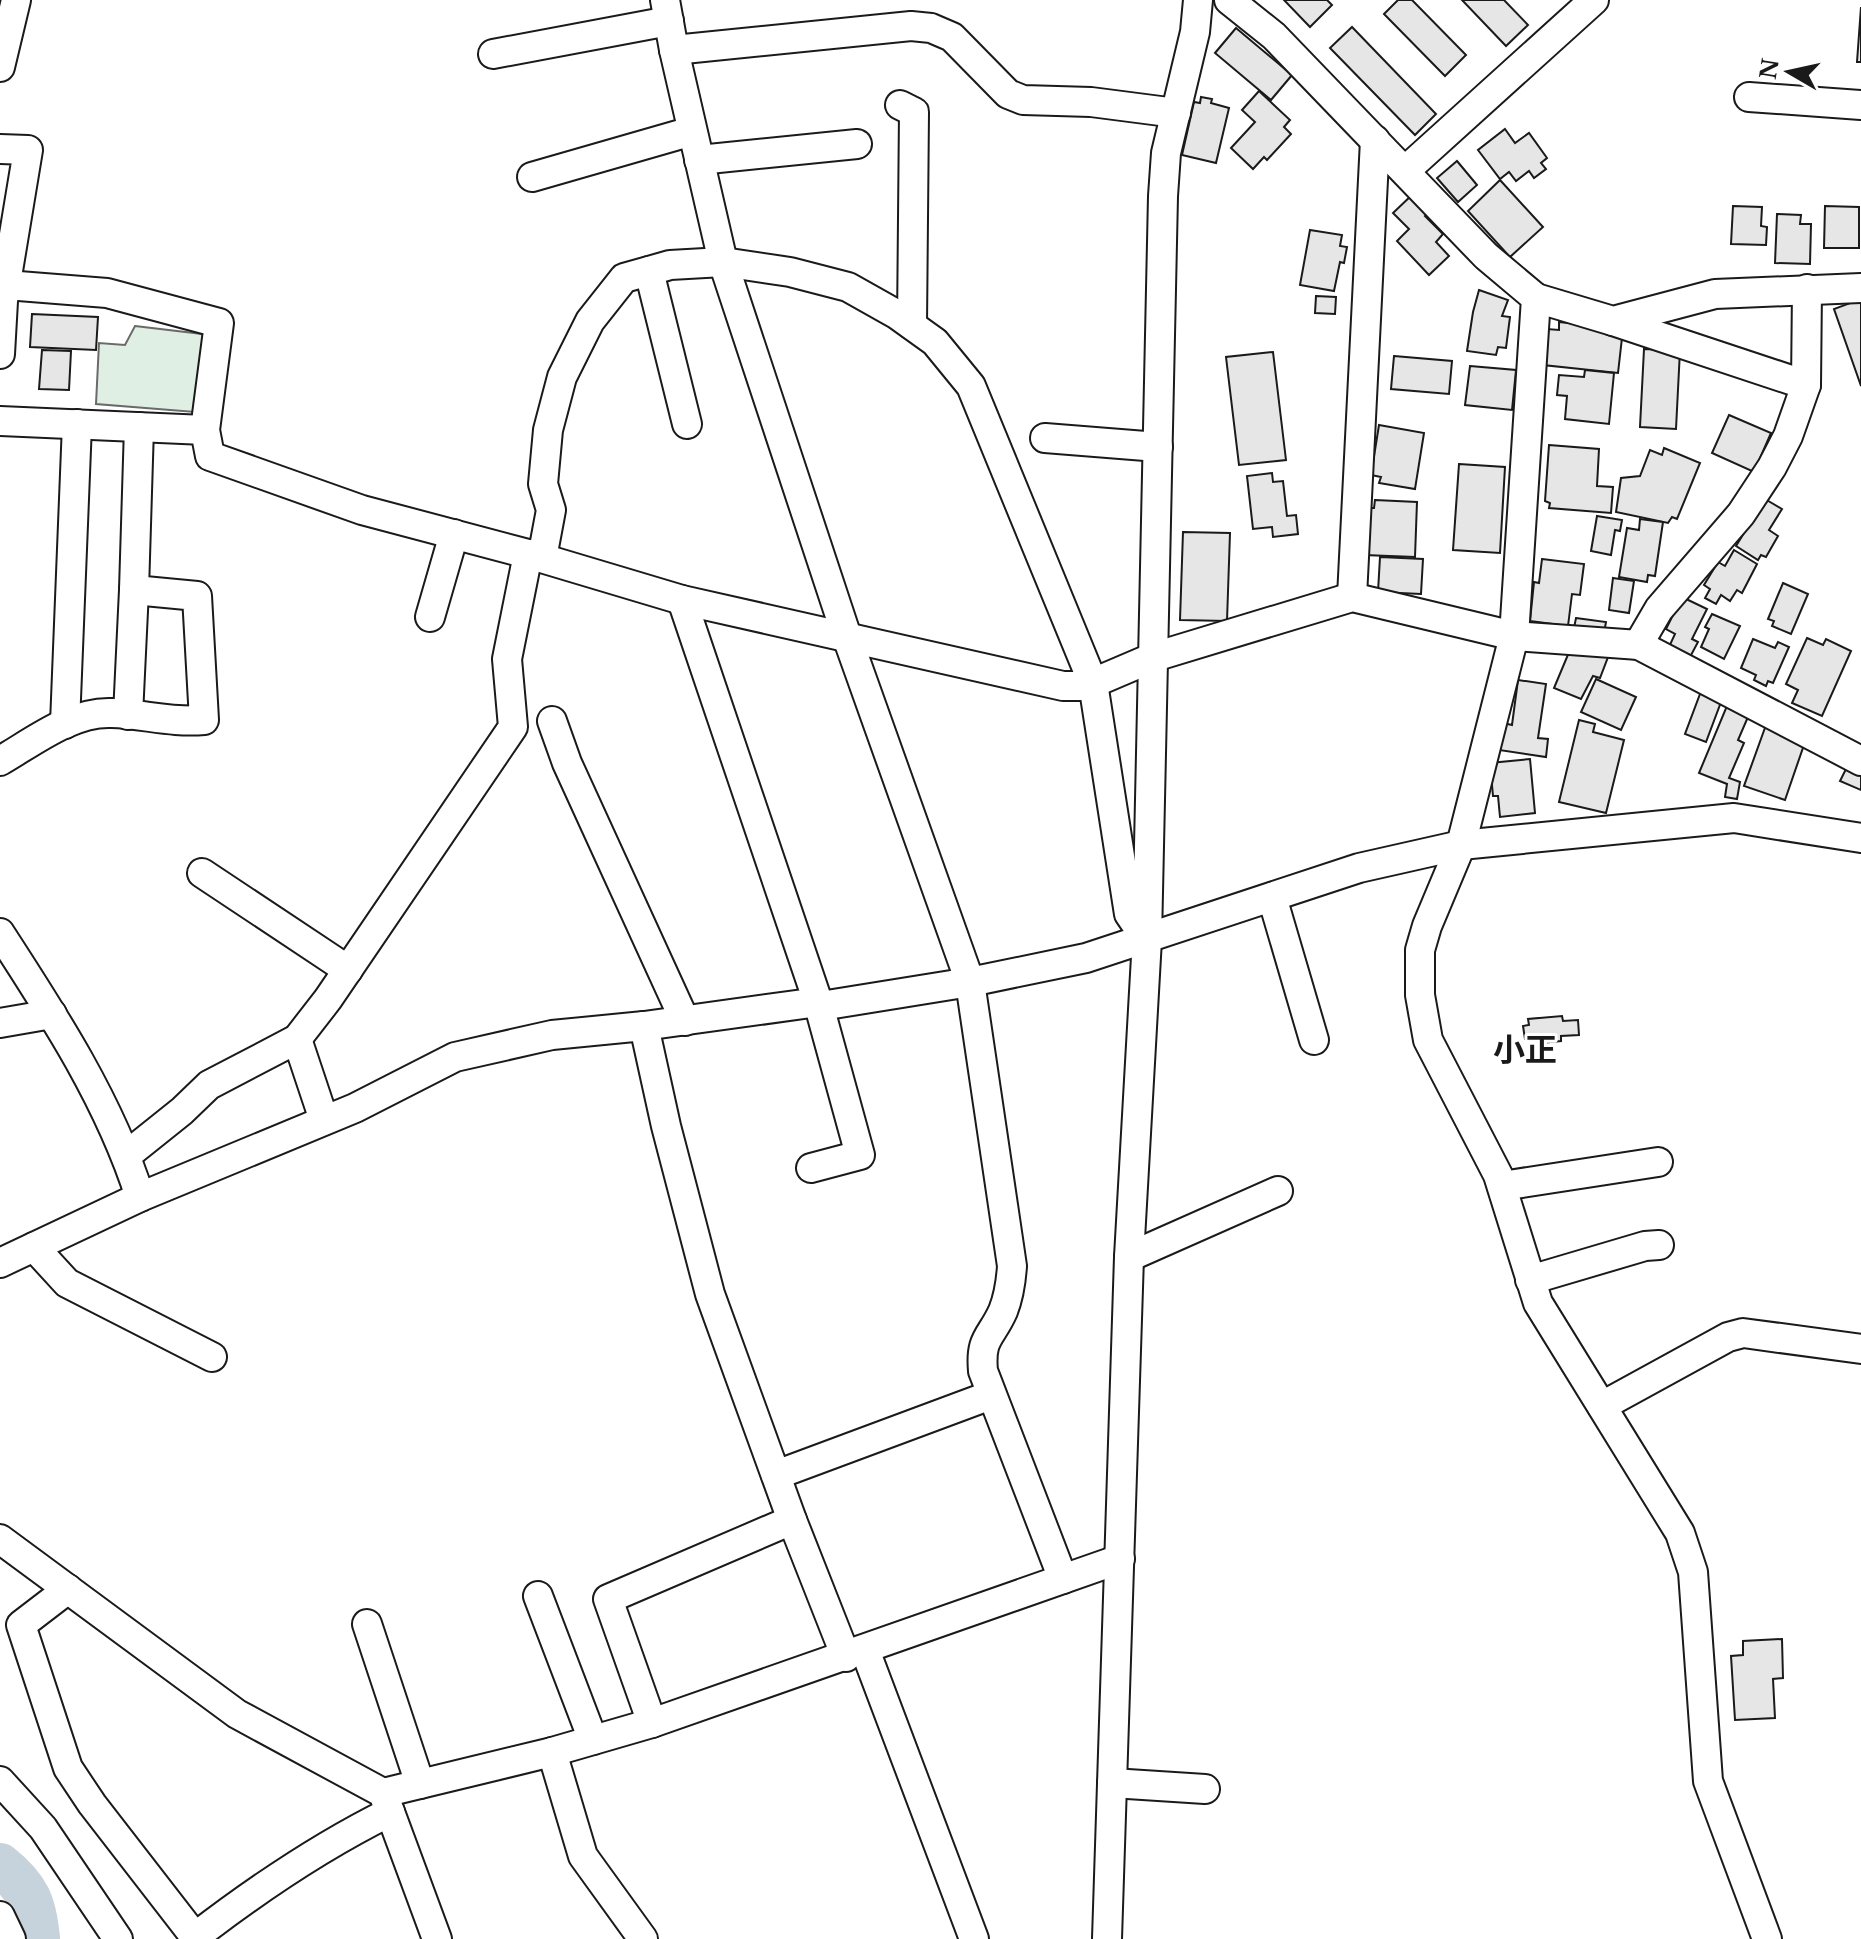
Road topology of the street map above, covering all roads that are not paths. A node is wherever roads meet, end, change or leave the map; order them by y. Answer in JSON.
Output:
{"nodes":[{"id":1,"x":16,"y":0,"type":"edge"},
{"id":2,"x":1198,"y":0,"type":"edge"},
{"id":3,"x":1229,"y":0,"type":"edge"},
{"id":4,"x":1594,"y":0,"type":"edge"},
{"id":5,"x":667,"y":10,"type":"edge"},
{"id":6,"x":674,"y":50,"type":"junction"},
{"id":7,"x":493,"y":54,"type":"dead end"},
{"id":8,"x":0,"y":67,"type":"edge"},
{"id":9,"x":1749,"y":97,"type":"dead end"},
{"id":10,"x":900,"y":105,"type":"dead end"},
{"id":11,"x":1861,"y":105,"type":"edge"},
{"id":12,"x":1176,"y":113,"type":"junction"},
{"id":13,"x":692,"y":131,"type":"junction"},
{"id":14,"x":1375,"y":140,"type":"junction"},
{"id":15,"x":857,"y":144,"type":"dead end"},
{"id":16,"x":0,"y":149,"type":"edge"},
{"id":17,"x":699,"y":160,"type":"junction"},
{"id":18,"x":1406,"y":170,"type":"junction"},
{"id":19,"x":532,"y":177,"type":"dead end"},
{"id":20,"x":6,"y":245,"type":"edge"},
{"id":21,"x":723,"y":262,"type":"junction"},
{"id":22,"x":649,"y":271,"type":"junction"},
{"id":23,"x":6,"y":285,"type":"junction"},
{"id":24,"x":1861,"y":288,"type":"edge"},
{"id":25,"x":1807,"y":289,"type":"junction"},
{"id":26,"x":1536,"y":298,"type":"junction"},
{"id":27,"x":1613,"y":321,"type":"junction"},
{"id":28,"x":912,"y":325,"type":"junction"},
{"id":29,"x":0,"y":354,"type":"edge"},
{"id":30,"x":1806,"y":385,"type":"junction"},
{"id":31,"x":0,"y":421,"type":"edge"},
{"id":32,"x":77,"y":424,"type":"junction"},
{"id":33,"x":687,"y":424,"type":"dead end"},
{"id":34,"x":139,"y":427,"type":"junction"},
{"id":35,"x":205,"y":430,"type":"junction"},
{"id":36,"x":1045,"y":438,"type":"dead end"},
{"id":37,"x":1158,"y":447,"type":"junction"},
{"id":38,"x":454,"y":534,"type":"junction"},
{"id":39,"x":535,"y":556,"type":"junction"},
{"id":40,"x":134,"y":590,"type":"junction"},
{"id":41,"x":1352,"y":597,"type":"junction"},
{"id":42,"x":682,"y":600,"type":"junction"},
{"id":43,"x":430,"y":617,"type":"dead end"},
{"id":44,"x":1514,"y":636,"type":"junction"},
{"id":45,"x":847,"y":637,"type":"junction"},
{"id":46,"x":1638,"y":645,"type":"junction"},
{"id":47,"x":1154,"y":657,"type":"junction"},
{"id":48,"x":1093,"y":683,"type":"junction"},
{"id":49,"x":128,"y":715,"type":"junction"},
{"id":50,"x":552,"y":721,"type":"dead end"},
{"id":51,"x":65,"y":724,"type":"junction"},
{"id":52,"x":0,"y":761,"type":"edge"},
{"id":53,"x":1861,"y":761,"type":"edge"},
{"id":54,"x":1861,"y":838,"type":"edge"},
{"id":55,"x":1461,"y":845,"type":"junction"},
{"id":56,"x":202,"y":873,"type":"dead end"},
{"id":57,"x":1272,"y":897,"type":"junction"},
{"id":58,"x":0,"y":933,"type":"edge"},
{"id":59,"x":1147,"y":939,"type":"junction"},
{"id":60,"x":348,"y":970,"type":"junction"},
{"id":61,"x":970,"y":982,"type":"junction"},
{"id":62,"x":818,"y":1002,"type":"junction"},
{"id":63,"x":52,"y":1014,"type":"junction"},
{"id":64,"x":685,"y":1021,"type":"junction"},
{"id":65,"x":0,"y":1023,"type":"edge"},
{"id":66,"x":644,"y":1026,"type":"junction"},
{"id":67,"x":297,"y":1039,"type":"junction"},
{"id":68,"x":1314,"y":1040,"type":"dead end"},
{"id":69,"x":324,"y":1120,"type":"junction"},
{"id":70,"x":127,"y":1155,"type":"junction"},
{"id":71,"x":1658,"y":1162,"type":"dead end"},
{"id":72,"x":811,"y":1168,"type":"dead end"},
{"id":73,"x":1502,"y":1186,"type":"junction"},
{"id":74,"x":1278,"y":1191,"type":"dead end"},
{"id":75,"x":140,"y":1197,"type":"junction"},
{"id":76,"x":1659,"y":1245,"type":"dead end"},
{"id":77,"x":34,"y":1247,"type":"junction"},
{"id":78,"x":1129,"y":1257,"type":"junction"},
{"id":79,"x":0,"y":1263,"type":"edge"},
{"id":80,"x":1530,"y":1280,"type":"junction"},
{"id":81,"x":1861,"y":1349,"type":"edge"},
{"id":82,"x":212,"y":1357,"type":"dead end"},
{"id":83,"x":991,"y":1395,"type":"junction"},
{"id":84,"x":1602,"y":1406,"type":"junction"},
{"id":85,"x":776,"y":1475,"type":"junction"},
{"id":86,"x":792,"y":1520,"type":"junction"},
{"id":87,"x":0,"y":1539,"type":"edge"},
{"id":88,"x":1120,"y":1559,"type":"junction"},
{"id":89,"x":1063,"y":1579,"type":"junction"},
{"id":90,"x":68,"y":1589,"type":"junction"},
{"id":91,"x":538,"y":1596,"type":"dead end"},
{"id":92,"x":367,"y":1624,"type":"dead end"},
{"id":93,"x":856,"y":1653,"type":"junction"},
{"id":94,"x":652,"y":1723,"type":"junction"},
{"id":95,"x":593,"y":1740,"type":"junction"},
{"id":96,"x":552,"y":1752,"type":"junction"},
{"id":97,"x":0,"y":1781,"type":"edge"},
{"id":98,"x":1112,"y":1783,"type":"junction"},
{"id":99,"x":420,"y":1784,"type":"junction"},
{"id":100,"x":1205,"y":1789,"type":"dead end"},
{"id":101,"x":386,"y":1803,"type":"junction"},
{"id":102,"x":194,"y":1938,"type":"edge"},
{"id":103,"x":118,"y":1939,"type":"edge"},
{"id":104,"x":437,"y":1939,"type":"edge"},
{"id":105,"x":642,"y":1939,"type":"edge"},
{"id":106,"x":974,"y":1939,"type":"edge"},
{"id":107,"x":1107,"y":1939,"type":"edge"},
{"id":108,"x":1767,"y":1939,"type":"edge"}],
"edges":[{"from":1,"to":8,"type":"street"},
{"from":2,"to":12,"type":"street"},
{"from":3,"to":14,"type":"street"},
{"from":4,"to":18,"type":"street"},
{"from":5,"to":6,"type":"street"},
{"from":5,"to":7,"type":"street"},
{"from":6,"to":12,"type":"street"},
{"from":6,"to":13,"type":"street"},
{"from":9,"to":11,"type":"street"},
{"from":10,"to":28,"type":"street"},
{"from":12,"to":37,"type":"street"},
{"from":13,"to":17,"type":"street"},
{"from":13,"to":19,"type":"street"},
{"from":14,"to":18,"type":"street"},
{"from":14,"to":41,"type":"street"},
{"from":15,"to":17,"type":"street"},
{"from":16,"to":20,"type":"street"},
{"from":17,"to":21,"type":"street"},
{"from":18,"to":26,"type":"street"},
{"from":20,"to":23,"type":"street"},
{"from":21,"to":22,"type":"street"},
{"from":21,"to":28,"type":"street"},
{"from":21,"to":45,"type":"street"},
{"from":22,"to":33,"type":"street"},
{"from":22,"to":39,"type":"street"},
{"from":23,"to":29,"type":"street"},
{"from":23,"to":35,"type":"street"},
{"from":24,"to":25,"type":"street"},
{"from":25,"to":27,"type":"street"},
{"from":25,"to":30,"type":"street"},
{"from":26,"to":27,"type":"street"},
{"from":26,"to":44,"type":"street"},
{"from":27,"to":30,"type":"street"},
{"from":28,"to":48,"type":"street"},
{"from":30,"to":46,"type":"street"},
{"from":31,"to":32,"type":"street"},
{"from":32,"to":34,"type":"street"},
{"from":32,"to":51,"type":"street"},
{"from":34,"to":35,"type":"street"},
{"from":34,"to":40,"type":"street"},
{"from":35,"to":38,"type":"street"},
{"from":36,"to":37,"type":"street"},
{"from":37,"to":47,"type":"street"},
{"from":38,"to":39,"type":"street"},
{"from":38,"to":43,"type":"street"},
{"from":39,"to":42,"type":"street"},
{"from":39,"to":60,"type":"street"},
{"from":40,"to":49,"type":"street"},
{"from":40,"to":49,"type":"street"},
{"from":41,"to":44,"type":"street"},
{"from":41,"to":47,"type":"street"},
{"from":42,"to":45,"type":"street"},
{"from":42,"to":62,"type":"street"},
{"from":44,"to":46,"type":"street"},
{"from":44,"to":55,"type":"street"},
{"from":45,"to":48,"type":"street"},
{"from":45,"to":61,"type":"street"},
{"from":46,"to":53,"type":"street"},
{"from":47,"to":48,"type":"street"},
{"from":47,"to":59,"type":"street"},
{"from":48,"to":59,"type":"street"},
{"from":49,"to":51,"type":"street"},
{"from":50,"to":64,"type":"street"},
{"from":51,"to":52,"type":"street"},
{"from":54,"to":55,"type":"street"},
{"from":55,"to":57,"type":"street"},
{"from":55,"to":73,"type":"street"},
{"from":56,"to":60,"type":"street"},
{"from":57,"to":59,"type":"street"},
{"from":57,"to":68,"type":"street"},
{"from":58,"to":63,"type":"street"},
{"from":59,"to":61,"type":"street"},
{"from":59,"to":78,"type":"street"},
{"from":60,"to":67,"type":"street"},
{"from":61,"to":62,"type":"street"},
{"from":61,"to":83,"type":"street"},
{"from":62,"to":64,"type":"street"},
{"from":62,"to":72,"type":"street"},
{"from":63,"to":65,"type":"street"},
{"from":63,"to":70,"type":"street"},
{"from":64,"to":66,"type":"street"},
{"from":66,"to":69,"type":"street"},
{"from":66,"to":85,"type":"street"},
{"from":67,"to":69,"type":"street"},
{"from":67,"to":70,"type":"street"},
{"from":69,"to":75,"type":"street"},
{"from":70,"to":75,"type":"street"},
{"from":71,"to":73,"type":"street"},
{"from":73,"to":80,"type":"street"},
{"from":74,"to":78,"type":"street"},
{"from":75,"to":77,"type":"street"},
{"from":76,"to":80,"type":"street"},
{"from":77,"to":79,"type":"street"},
{"from":77,"to":82,"type":"street"},
{"from":78,"to":88,"type":"street"},
{"from":80,"to":84,"type":"street"},
{"from":81,"to":84,"type":"street"},
{"from":83,"to":85,"type":"street"},
{"from":83,"to":89,"type":"street"},
{"from":84,"to":108,"type":"street"},
{"from":85,"to":86,"type":"street"},
{"from":86,"to":93,"type":"street"},
{"from":86,"to":94,"type":"street"},
{"from":87,"to":90,"type":"street"},
{"from":88,"to":89,"type":"street"},
{"from":88,"to":98,"type":"street"},
{"from":89,"to":93,"type":"street"},
{"from":90,"to":101,"type":"street"},
{"from":90,"to":102,"type":"street"},
{"from":91,"to":95,"type":"street"},
{"from":92,"to":99,"type":"street"},
{"from":93,"to":94,"type":"street"},
{"from":93,"to":106,"type":"street"},
{"from":94,"to":95,"type":"street"},
{"from":95,"to":96,"type":"street"},
{"from":96,"to":99,"type":"street"},
{"from":96,"to":105,"type":"street"},
{"from":97,"to":103,"type":"street"},
{"from":98,"to":100,"type":"street"},
{"from":98,"to":107,"type":"street"},
{"from":99,"to":101,"type":"street"},
{"from":101,"to":102,"type":"street"},
{"from":101,"to":104,"type":"street"}]}
